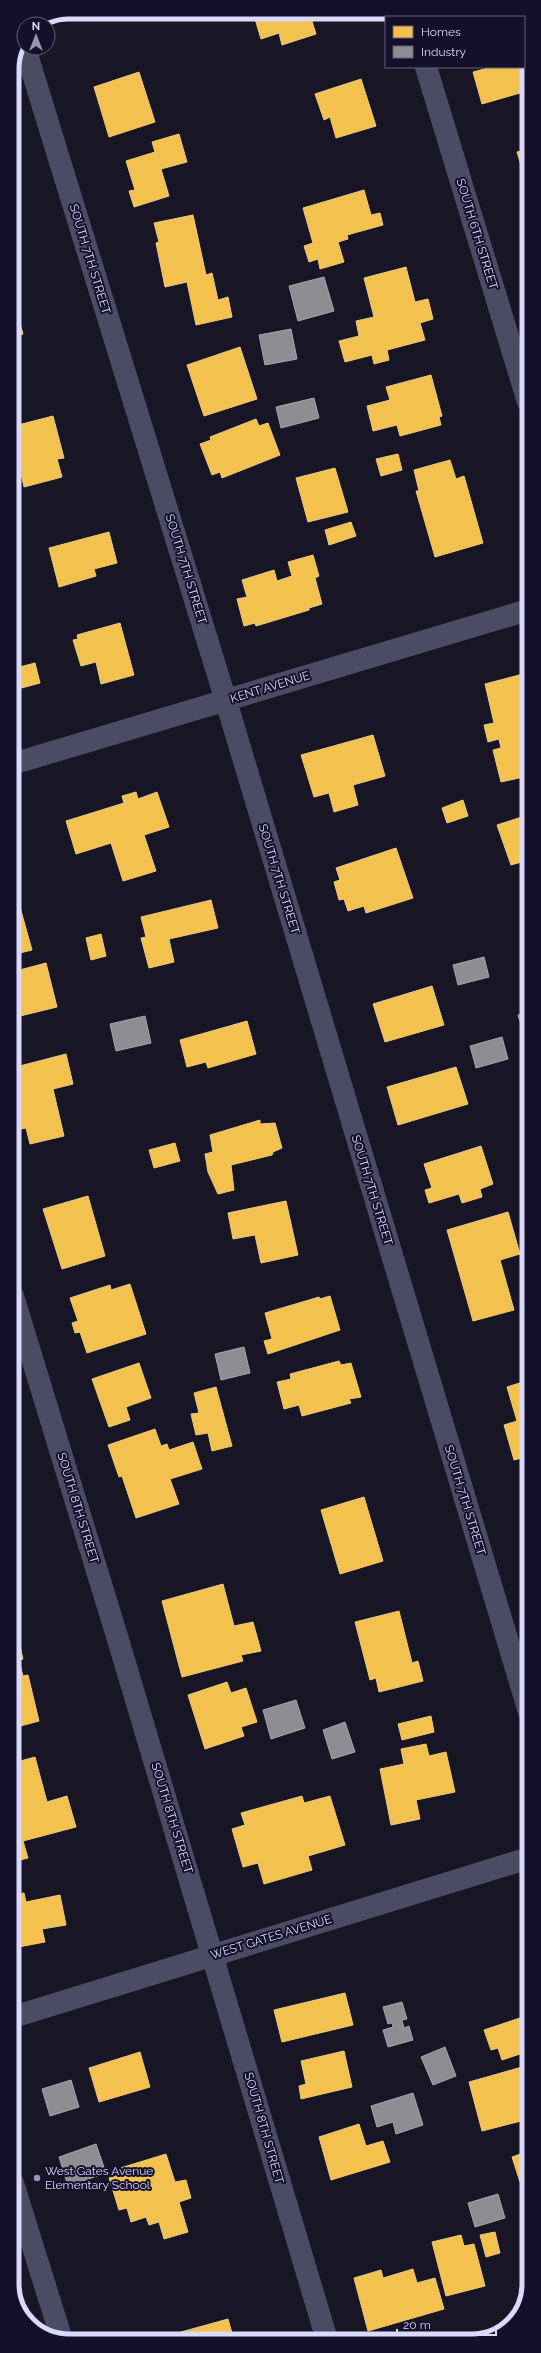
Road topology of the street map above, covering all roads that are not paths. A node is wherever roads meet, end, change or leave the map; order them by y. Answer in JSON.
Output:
{"nodes":[{"id":1,"x":27,"y":56,"type":"edge"},
{"id":2,"x":426,"y":68,"type":"edge"},
{"id":3,"x":522,"y":382,"type":"edge"},
{"id":4,"x":522,"y":612,"type":"edge"},
{"id":5,"x":226,"y":701,"type":"junction"},
{"id":6,"x":19,"y":762,"type":"edge"},
{"id":7,"x":19,"y":1316,"type":"edge"},
{"id":8,"x":522,"y":1689,"type":"edge"},
{"id":9,"x":522,"y":1860,"type":"edge"},
{"id":10,"x":213,"y":1955,"type":"junction"},
{"id":11,"x":19,"y":2015,"type":"edge"},
{"id":12,"x":19,"y":2202,"type":"edge"},
{"id":13,"x":60,"y":2333,"type":"edge"},
{"id":14,"x":325,"y":2334,"type":"edge"}],
"edges":[{"from":1,"to":5,"type":"street","name":"SOUTH 7TH STREET"},
{"from":2,"to":3,"type":"street","name":"SOUTH 6TH STREET"},
{"from":4,"to":5,"type":"street","name":"KENT AVENUE"},
{"from":5,"to":6,"type":"street","name":"KENT AVENUE"},
{"from":5,"to":8,"type":"street","name":"SOUTH 7TH STREET"},
{"from":7,"to":10,"type":"street","name":"SOUTH 8TH STREET"},
{"from":9,"to":10,"type":"street","name":"WEST GATES AVENUE"},
{"from":10,"to":11,"type":"street","name":"WEST GATES AVENUE"},
{"from":10,"to":14,"type":"street","name":"SOUTH 8TH STREET"},
{"from":12,"to":13,"type":"street"}]}
